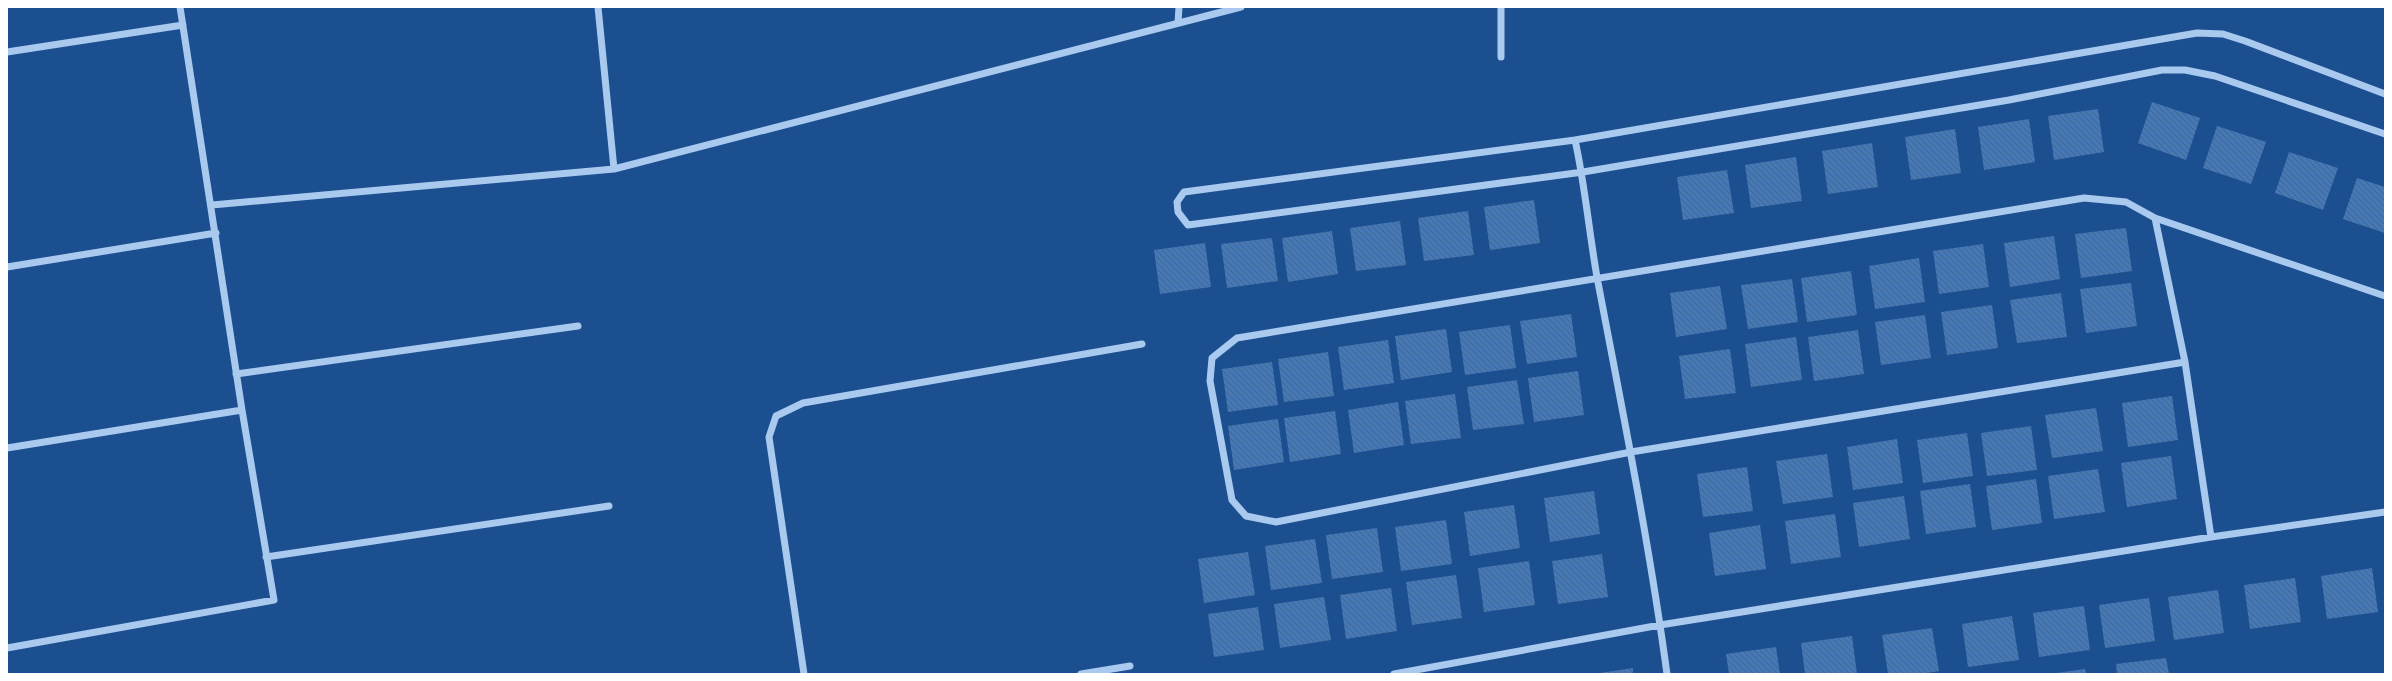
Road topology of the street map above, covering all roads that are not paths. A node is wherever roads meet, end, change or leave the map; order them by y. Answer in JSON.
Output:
{"nodes":[{"id":1,"x":180,"y":7,"type":"edge"},
{"id":2,"x":598,"y":7,"type":"edge"},
{"id":3,"x":1178,"y":7,"type":"edge"},
{"id":4,"x":1241,"y":7,"type":"edge"},
{"id":5,"x":1501,"y":7,"type":"edge"},
{"id":6,"x":1178,"y":23,"type":"junction"},
{"id":7,"x":183,"y":25,"type":"junction"},
{"id":8,"x":7,"y":52,"type":"edge"},
{"id":9,"x":1501,"y":57,"type":"dead end"},
{"id":10,"x":2385,"y":94,"type":"edge"},
{"id":11,"x":2385,"y":134,"type":"edge"},
{"id":12,"x":1575,"y":140,"type":"junction"},
{"id":13,"x":614,"y":169,"type":"junction"},
{"id":14,"x":1582,"y":172,"type":"junction"},
{"id":15,"x":212,"y":205,"type":"junction"},
{"id":16,"x":2155,"y":218,"type":"junction"},
{"id":17,"x":216,"y":233,"type":"junction"},
{"id":18,"x":7,"y":267,"type":"edge"},
{"id":19,"x":1597,"y":277,"type":"junction"},
{"id":20,"x":2385,"y":296,"type":"edge"},
{"id":21,"x":578,"y":326,"type":"dead end"},
{"id":22,"x":1142,"y":344,"type":"dead end"},
{"id":23,"x":2185,"y":362,"type":"junction"},
{"id":24,"x":236,"y":374,"type":"junction"},
{"id":25,"x":242,"y":410,"type":"junction"},
{"id":26,"x":7,"y":448,"type":"edge"},
{"id":27,"x":1631,"y":452,"type":"junction"},
{"id":28,"x":609,"y":506,"type":"dead end"},
{"id":29,"x":2385,"y":512,"type":"edge"},
{"id":30,"x":2211,"y":537,"type":"junction"},
{"id":31,"x":266,"y":557,"type":"junction"},
{"id":32,"x":1660,"y":625,"type":"junction"},
{"id":33,"x":7,"y":648,"type":"edge"},
{"id":34,"x":1130,"y":666,"type":"dead end"},
{"id":35,"x":804,"y":674,"type":"edge"},
{"id":36,"x":1081,"y":674,"type":"edge"},
{"id":37,"x":1394,"y":674,"type":"edge"},
{"id":38,"x":1667,"y":674,"type":"edge"}],
"edges":[{"from":1,"to":7,"type":"street"},
{"from":2,"to":13,"type":"street"},
{"from":3,"to":6,"type":"street"},
{"from":4,"to":6,"type":"street"},
{"from":5,"to":9,"type":"street"},
{"from":6,"to":13,"type":"street"},
{"from":7,"to":8,"type":"street"},
{"from":7,"to":15,"type":"street"},
{"from":10,"to":12,"type":"street"},
{"from":11,"to":14,"type":"street"},
{"from":12,"to":14,"type":"street"},
{"from":12,"to":14,"type":"street"},
{"from":13,"to":15,"type":"street"},
{"from":14,"to":19,"type":"street"},
{"from":15,"to":17,"type":"street"},
{"from":16,"to":19,"type":"street"},
{"from":16,"to":20,"type":"street"},
{"from":16,"to":23,"type":"street"},
{"from":17,"to":18,"type":"street"},
{"from":17,"to":24,"type":"street"},
{"from":19,"to":27,"type":"street"},
{"from":19,"to":27,"type":"street"},
{"from":21,"to":24,"type":"street"},
{"from":22,"to":35,"type":"street"},
{"from":23,"to":27,"type":"street"},
{"from":23,"to":30,"type":"street"},
{"from":24,"to":25,"type":"street"},
{"from":25,"to":26,"type":"street"},
{"from":25,"to":31,"type":"street"},
{"from":27,"to":32,"type":"street"},
{"from":28,"to":31,"type":"street"},
{"from":29,"to":30,"type":"street"},
{"from":30,"to":32,"type":"street"},
{"from":31,"to":33,"type":"street"},
{"from":32,"to":37,"type":"street"},
{"from":32,"to":38,"type":"street"},
{"from":34,"to":36,"type":"street"}]}
